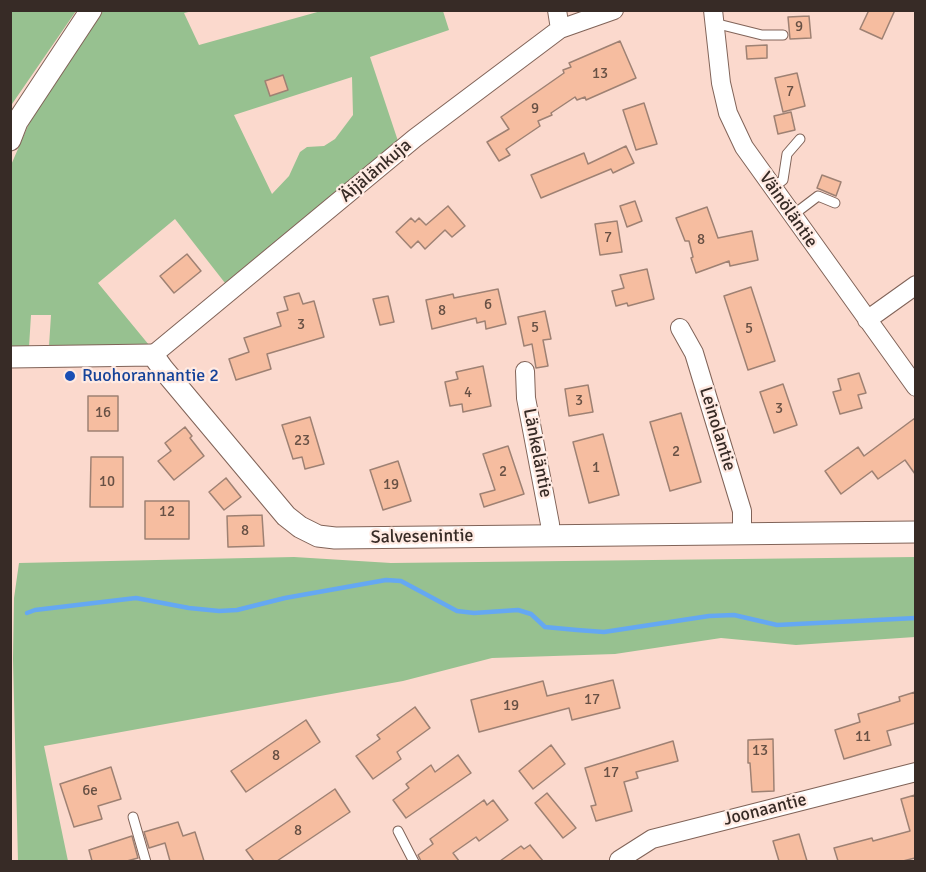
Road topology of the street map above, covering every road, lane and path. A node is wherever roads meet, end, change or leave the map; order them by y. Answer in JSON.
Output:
{"nodes":[{"id":1,"x":91,"y":10,"type":"edge"},
{"id":2,"x":556,"y":10,"type":"edge"},
{"id":3,"x":614,"y":10,"type":"edge"},
{"id":4,"x":713,"y":17,"type":"edge"},
{"id":5,"x":560,"y":29,"type":"junction"},
{"id":6,"x":783,"y":35,"type":"dead end"},
{"id":7,"x":13,"y":127,"type":"edge"},
{"id":8,"x":800,"y":139,"type":"dead end"},
{"id":9,"x":773,"y":188,"type":"junction"},
{"id":10,"x":835,"y":203,"type":"dead end"},
{"id":11,"x":793,"y":215,"type":"junction"},
{"id":12,"x":915,"y":285,"type":"edge"},
{"id":13,"x":867,"y":320,"type":"junction"},
{"id":14,"x":680,"y":328,"type":"dead end"},
{"id":15,"x":153,"y":355,"type":"junction"},
{"id":16,"x":10,"y":357,"type":"edge"},
{"id":17,"x":525,"y":370,"type":"dead end"},
{"id":18,"x":915,"y":387,"type":"edge"},
{"id":19,"x":915,"y":532,"type":"edge"},
{"id":20,"x":742,"y":534,"type":"junction"},
{"id":21,"x":550,"y":536,"type":"junction"},
{"id":22,"x":915,"y":771,"type":"edge"},
{"id":23,"x":133,"y":817,"type":"dead end"},
{"id":24,"x":398,"y":831,"type":"dead end"},
{"id":25,"x":619,"y":860,"type":"dead end"},
{"id":26,"x":146,"y":861,"type":"edge"},
{"id":27,"x":414,"y":861,"type":"edge"}],
"edges":[{"from":1,"to":7,"type":"street"},
{"from":2,"to":5,"type":"street"},
{"from":3,"to":5,"type":"street","name":"Äijälänkuja"},
{"from":4,"to":6,"type":"lane"},
{"from":4,"to":9,"type":"street","name":"Väinöläntie"},
{"from":5,"to":15,"type":"street","name":"Äijälänkuja"},
{"from":8,"to":9,"type":"lane"},
{"from":9,"to":11,"type":"street","name":"Väinöläntie"},
{"from":10,"to":11,"type":"lane"},
{"from":11,"to":13,"type":"street","name":"Väinöläntie"},
{"from":12,"to":13,"type":"street"},
{"from":13,"to":18,"type":"street","name":"Väinöläntie"},
{"from":14,"to":20,"type":"street","name":"Leinolantie"},
{"from":15,"to":16,"type":"street"},
{"from":15,"to":21,"type":"street","name":"Salvesenintie"},
{"from":17,"to":21,"type":"street","name":"Länkeläntie"},
{"from":19,"to":20,"type":"street","name":"Salvesenintie"},
{"from":20,"to":21,"type":"street","name":"Salvesenintie"},
{"from":22,"to":25,"type":"street","name":"Joonaantie"},
{"from":23,"to":26,"type":"lane"},
{"from":24,"to":27,"type":"lane"}]}
